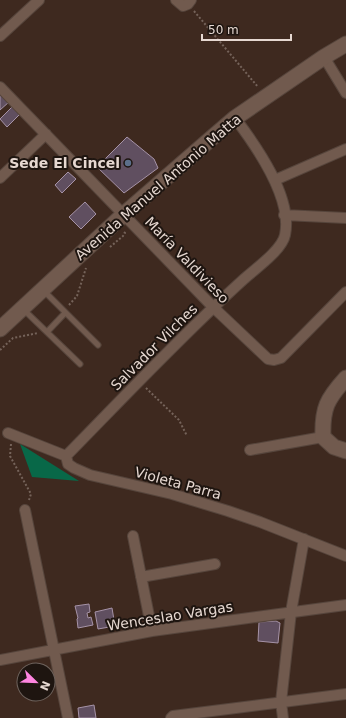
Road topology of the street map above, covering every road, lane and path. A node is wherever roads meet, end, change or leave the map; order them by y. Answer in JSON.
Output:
{"nodes":[{"id":1,"x":39,"y":0,"type":"edge"},
{"id":2,"x":176,"y":0,"type":"edge"},
{"id":3,"x":189,"y":2,"type":"edge"},
{"id":4,"x":0,"y":36,"type":"edge"},
{"id":5,"x":346,"y":44,"type":"edge"},
{"id":6,"x":324,"y":57,"type":"junction"},
{"id":7,"x":0,"y":87,"type":"edge"},
{"id":8,"x":346,"y":93,"type":"edge"},
{"id":9,"x":266,"y":97,"type":"junction"},
{"id":10,"x":235,"y":118,"type":"junction"},
{"id":11,"x":46,"y":134,"type":"junction"},
{"id":12,"x":346,"y":149,"type":"edge"},
{"id":13,"x":0,"y":178,"type":"edge"},
{"id":14,"x":275,"y":180,"type":"junction"},
{"id":15,"x":118,"y":218,"type":"junction"},
{"id":16,"x":285,"y":218,"type":"junction"},
{"id":17,"x":346,"y":218,"type":"edge"},
{"id":18,"x":106,"y":250,"type":"dead end"},
{"id":19,"x":88,"y":265,"type":"dead end"},
{"id":20,"x":42,"y":290,"type":"junction"},
{"id":21,"x":346,"y":292,"type":"edge"},
{"id":22,"x":213,"y":307,"type":"junction"},
{"id":23,"x":22,"y":309,"type":"junction"},
{"id":24,"x":65,"y":312,"type":"junction"},
{"id":25,"x":0,"y":329,"type":"edge"},
{"id":26,"x":45,"y":331,"type":"junction"},
{"id":27,"x":98,"y":345,"type":"dead end"},
{"id":28,"x":0,"y":350,"type":"edge"},
{"id":29,"x":80,"y":364,"type":"dead end"},
{"id":30,"x":346,"y":378,"type":"edge"},
{"id":31,"x":140,"y":381,"type":"junction"},
{"id":32,"x":8,"y":433,"type":"joint"},
{"id":33,"x":187,"y":436,"type":"dead end"},
{"id":34,"x":323,"y":436,"type":"junction"},
{"id":35,"x":250,"y":450,"type":"dead end"},
{"id":36,"x":346,"y":451,"type":"edge"},
{"id":37,"x":66,"y":456,"type":"junction"},
{"id":38,"x":25,"y":510,"type":"joint"},
{"id":39,"x":133,"y":536,"type":"dead end"},
{"id":40,"x":304,"y":539,"type":"junction"},
{"id":41,"x":346,"y":556,"type":"edge"},
{"id":42,"x":215,"y":564,"type":"dead end"},
{"id":43,"x":141,"y":577,"type":"junction"},
{"id":44,"x":346,"y":605,"type":"edge"},
{"id":45,"x":291,"y":612,"type":"junction"},
{"id":46,"x":152,"y":631,"type":"junction"},
{"id":47,"x":54,"y":650,"type":"junction"},
{"id":48,"x":0,"y":660,"type":"edge"},
{"id":49,"x":346,"y":694,"type":"edge"},
{"id":50,"x":281,"y":702,"type":"junction"},
{"id":51,"x":68,"y":718,"type":"edge"},
{"id":52,"x":171,"y":718,"type":"edge"},
{"id":53,"x":283,"y":718,"type":"edge"}],
"edges":[{"from":1,"to":4,"type":"street"},
{"from":2,"to":3,"type":"street"},
{"from":3,"to":9,"type":"path"},
{"from":5,"to":6,"type":"main road","name":"Avenida Manuel Antonio Matta"},
{"from":6,"to":8,"type":"street"},
{"from":6,"to":9,"type":"main road","name":"Avenida Manuel Antonio Matta"},
{"from":7,"to":11,"type":"street","name":"María Valdivieso"},
{"from":9,"to":10,"type":"main road","name":"Avenida Manuel Antonio Matta"},
{"from":10,"to":14,"type":"street","name":"Salvador Vilches"},
{"from":10,"to":15,"type":"main road","name":"Avenida Manuel Antonio Matta"},
{"from":11,"to":13,"type":"street"},
{"from":11,"to":15,"type":"street","name":"María Valdivieso"},
{"from":12,"to":14,"type":"street"},
{"from":14,"to":16,"type":"street","name":"Salvador Vilches"},
{"from":15,"to":18,"type":"path"},
{"from":15,"to":20,"type":"main road","name":"Avenida Manuel Antonio Matta"},
{"from":15,"to":22,"type":"street","name":"María Valdivieso"},
{"from":16,"to":17,"type":"street"},
{"from":16,"to":22,"type":"street","name":"Salvador Vilches"},
{"from":19,"to":24,"type":"path"},
{"from":20,"to":23,"type":"main road","name":"Avenida Manuel Antonio Matta"},
{"from":20,"to":24,"type":"lane"},
{"from":21,"to":22,"type":"street","name":"María Valdivieso"},
{"from":22,"to":31,"type":"street","name":"Salvador Vilches"},
{"from":23,"to":25,"type":"main road","name":"Avenida Manuel Antonio Matta"},
{"from":23,"to":26,"type":"lane"},
{"from":24,"to":26,"type":"lane"},
{"from":24,"to":27,"type":"lane"},
{"from":26,"to":28,"type":"path"},
{"from":26,"to":29,"type":"lane"},
{"from":30,"to":34,"type":"main road"},
{"from":31,"to":33,"type":"path"},
{"from":31,"to":37,"type":"street","name":"Salvador Vilches"},
{"from":32,"to":37,"type":"street","name":"Violeta Parra"},
{"from":32,"to":38,"type":"path"},
{"from":34,"to":35,"type":"street"},
{"from":34,"to":36,"type":"main road"},
{"from":37,"to":40,"type":"street","name":"Violeta Parra"},
{"from":38,"to":47,"type":"street"},
{"from":39,"to":43,"type":"street"},
{"from":40,"to":41,"type":"street","name":"Violeta Parra"},
{"from":40,"to":45,"type":"street"},
{"from":42,"to":43,"type":"street"},
{"from":43,"to":46,"type":"street"},
{"from":44,"to":45,"type":"street","name":"Wenceslao Vargas"},
{"from":45,"to":46,"type":"street","name":"Wenceslao Vargas"},
{"from":45,"to":50,"type":"street"},
{"from":46,"to":47,"type":"street","name":"Wenceslao Vargas"},
{"from":47,"to":48,"type":"street","name":"Wenceslao Vargas"},
{"from":47,"to":51,"type":"street"},
{"from":49,"to":50,"type":"street"},
{"from":50,"to":52,"type":"street"},
{"from":50,"to":53,"type":"street"}]}
